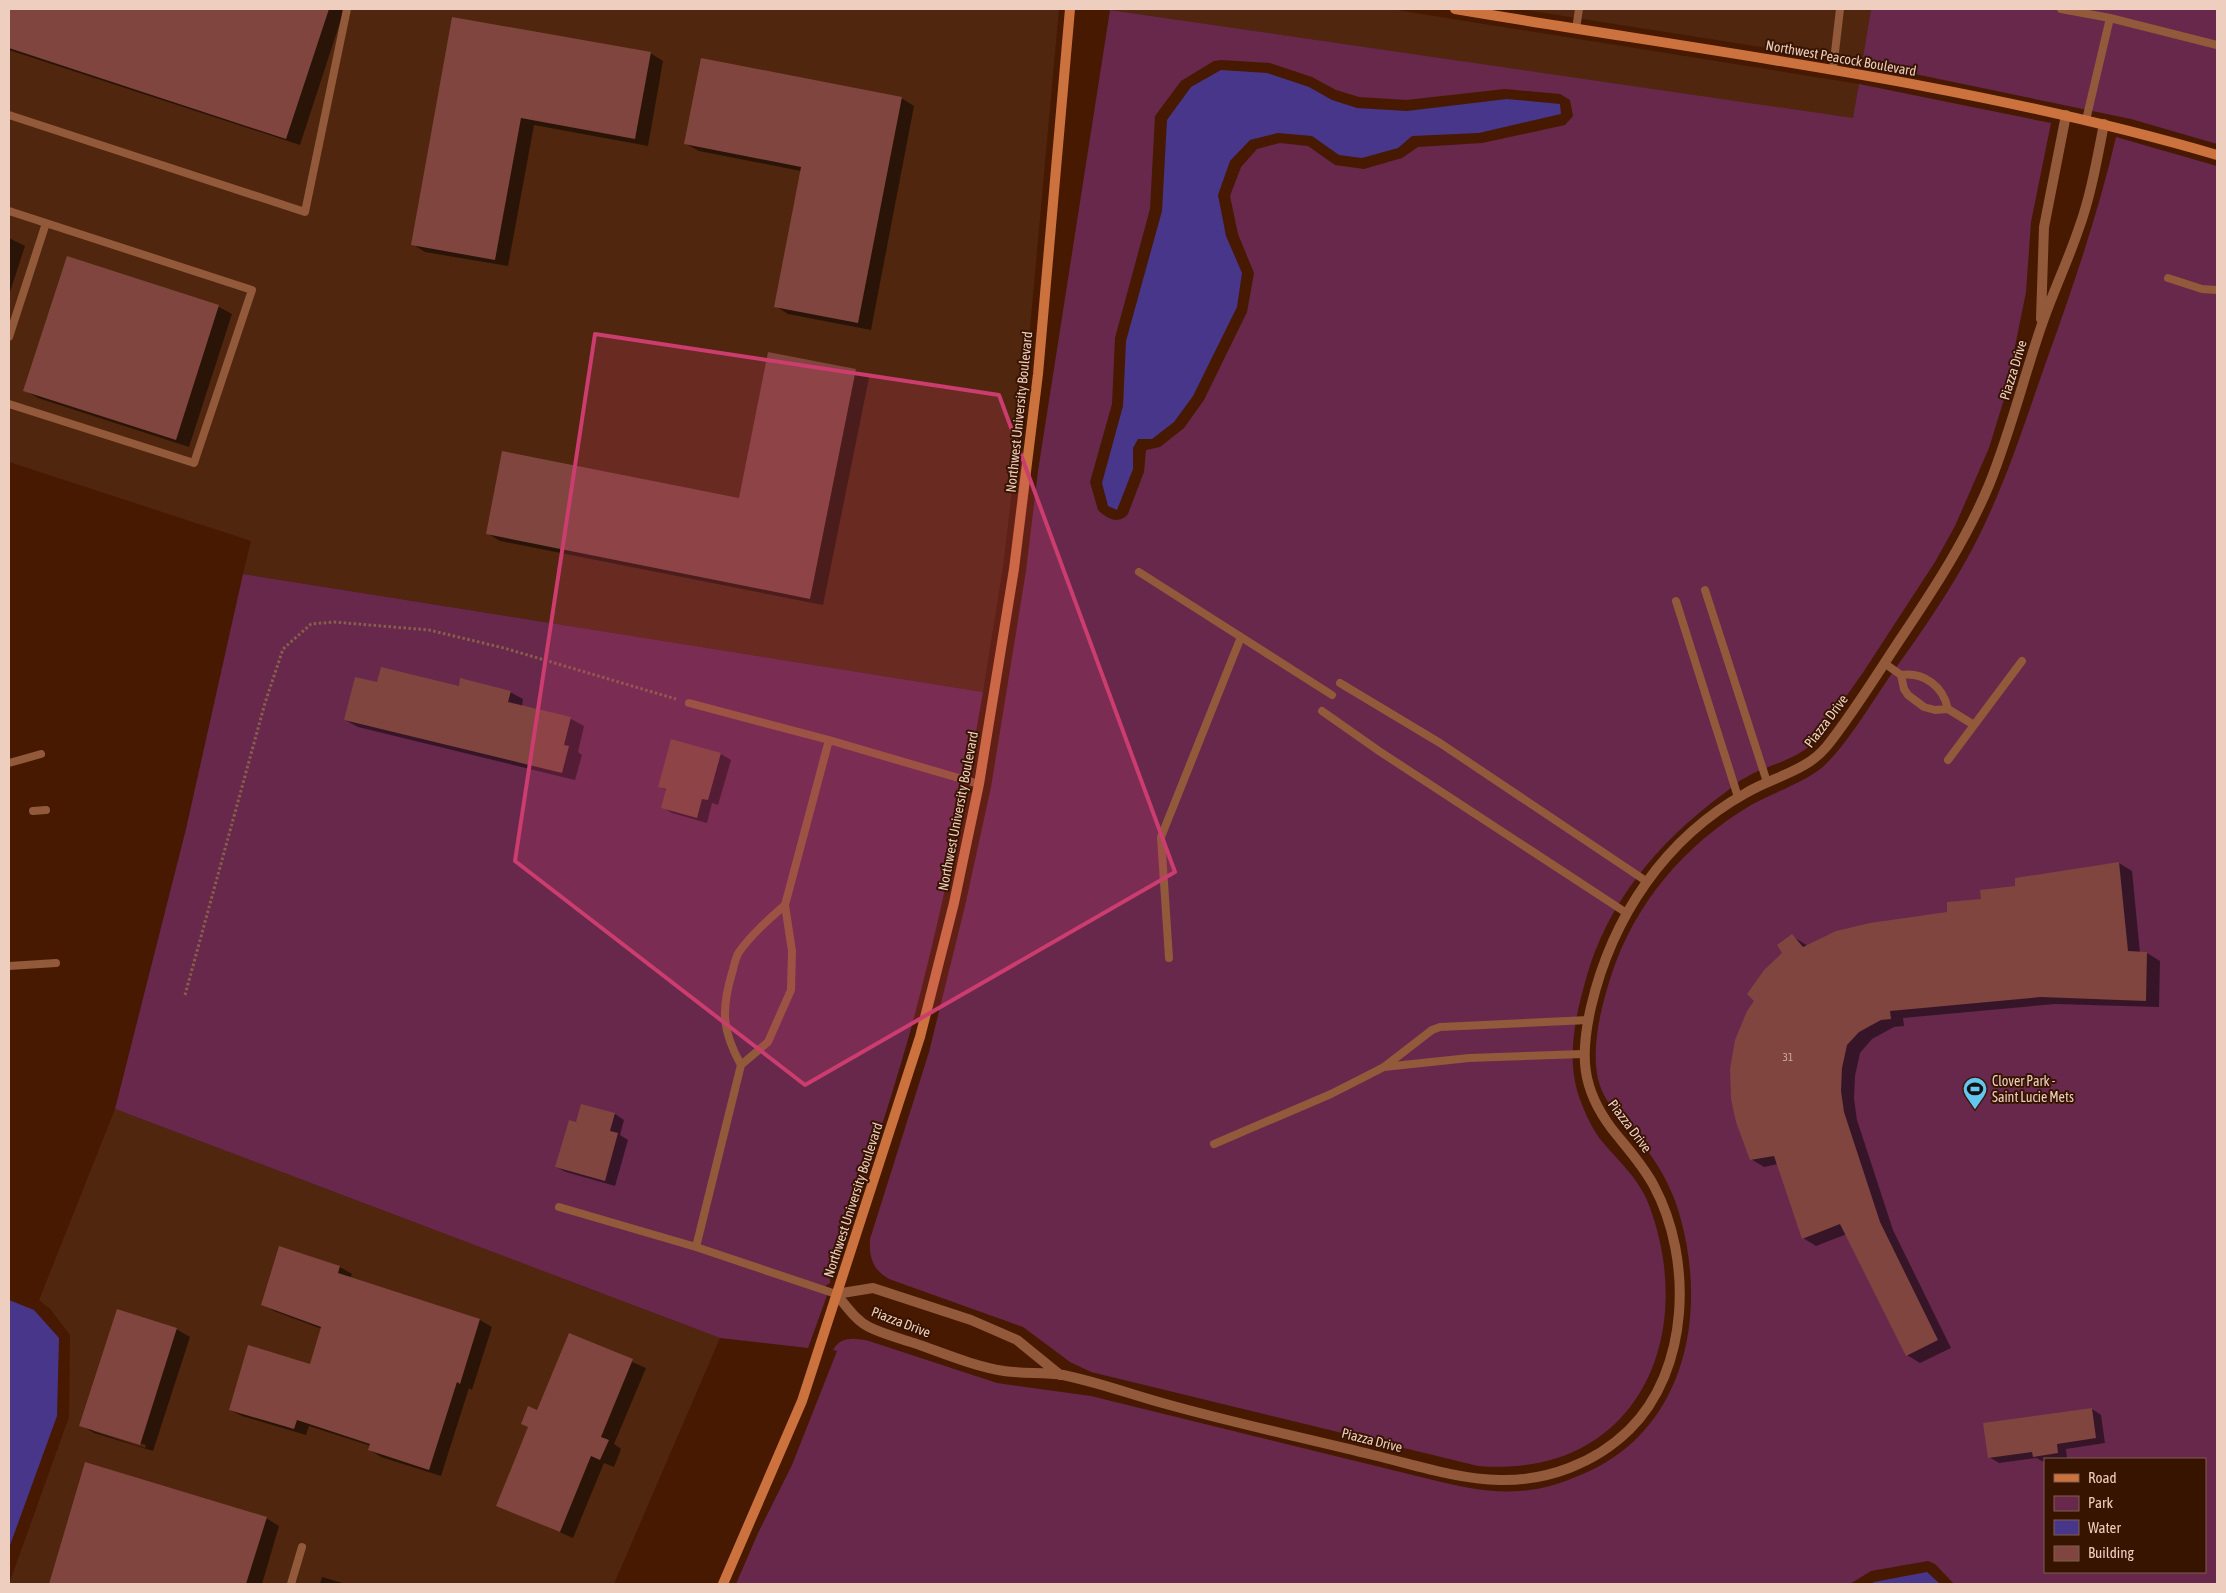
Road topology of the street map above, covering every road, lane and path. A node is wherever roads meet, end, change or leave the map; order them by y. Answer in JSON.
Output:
{"nodes":[{"id":1,"x":347,"y":9,"type":"edge"},
{"id":2,"x":1070,"y":9,"type":"edge"},
{"id":3,"x":1455,"y":9,"type":"edge"},
{"id":4,"x":1579,"y":9,"type":"edge"},
{"id":5,"x":1840,"y":9,"type":"edge"},
{"id":6,"x":2061,"y":9,"type":"edge"},
{"id":7,"x":2110,"y":18,"type":"junction"},
{"id":8,"x":1576,"y":29,"type":"junction"},
{"id":9,"x":2217,"y":45,"type":"edge"},
{"id":10,"x":1833,"y":69,"type":"junction"},
{"id":11,"x":9,"y":115,"type":"edge"},
{"id":12,"x":2066,"y":115,"type":"junction"},
{"id":13,"x":2086,"y":120,"type":"junction"},
{"id":14,"x":2104,"y":124,"type":"junction"},
{"id":15,"x":2217,"y":155,"type":"edge"},
{"id":16,"x":9,"y":211,"type":"edge"},
{"id":17,"x":46,"y":223,"type":"junction"},
{"id":18,"x":2168,"y":278,"type":"dead end"},
{"id":19,"x":2217,"y":290,"type":"edge"},
{"id":20,"x":2041,"y":328,"type":"junction"},
{"id":21,"x":9,"y":337,"type":"edge"},
{"id":22,"x":9,"y":404,"type":"edge"},
{"id":23,"x":1139,"y":572,"type":"dead end"},
{"id":24,"x":1705,"y":590,"type":"dead end"},
{"id":25,"x":1676,"y":601,"type":"dead end"},
{"id":26,"x":1240,"y":637,"type":"junction"},
{"id":27,"x":2022,"y":661,"type":"dead end"},
{"id":28,"x":1884,"y":662,"type":"junction"},
{"id":29,"x":1900,"y":675,"type":"junction"},
{"id":30,"x":1340,"y":683,"type":"dead end"},
{"id":31,"x":1332,"y":695,"type":"dead end"},
{"id":32,"x":689,"y":703,"type":"joint"},
{"id":33,"x":1948,"y":709,"type":"junction"},
{"id":34,"x":1322,"y":711,"type":"dead end"},
{"id":35,"x":1974,"y":725,"type":"junction"},
{"id":36,"x":829,"y":740,"type":"junction"},
{"id":37,"x":41,"y":754,"type":"dead end"},
{"id":38,"x":1948,"y":760,"type":"dead end"},
{"id":39,"x":9,"y":763,"type":"edge"},
{"id":40,"x":1767,"y":782,"type":"junction"},
{"id":41,"x":979,"y":784,"type":"junction"},
{"id":42,"x":1738,"y":797,"type":"junction"},
{"id":43,"x":46,"y":810,"type":"dead end"},
{"id":44,"x":33,"y":811,"type":"dead end"},
{"id":45,"x":1646,"y":881,"type":"junction"},
{"id":46,"x":785,"y":905,"type":"junction"},
{"id":47,"x":1625,"y":912,"type":"junction"},
{"id":48,"x":1169,"y":958,"type":"dead end"},
{"id":49,"x":56,"y":963,"type":"dead end"},
{"id":50,"x":9,"y":966,"type":"edge"},
{"id":51,"x":185,"y":995,"type":"dead end"},
{"id":52,"x":1588,"y":1020,"type":"junction"},
{"id":53,"x":1583,"y":1054,"type":"junction"},
{"id":54,"x":741,"y":1065,"type":"junction"},
{"id":55,"x":1384,"y":1067,"type":"junction"},
{"id":56,"x":1214,"y":1144,"type":"dead end"},
{"id":57,"x":559,"y":1207,"type":"dead end"},
{"id":58,"x":696,"y":1247,"type":"junction"},
{"id":59,"x":836,"y":1294,"type":"junction"},
{"id":60,"x":1060,"y":1374,"type":"junction"},
{"id":61,"x":302,"y":1548,"type":"dead end"},
{"id":62,"x":291,"y":1584,"type":"edge"},
{"id":63,"x":723,"y":1584,"type":"edge"}],
"edges":[{"from":1,"to":11,"type":"lane"},
{"from":2,"to":41,"type":"street","name":"Northwest University Boulevard"},
{"from":3,"to":8,"type":"street","name":"Northwest Peacock Boulevard"},
{"from":4,"to":8,"type":"lane"},
{"from":5,"to":10,"type":"lane"},
{"from":6,"to":7,"type":"lane"},
{"from":7,"to":9,"type":"lane"},
{"from":7,"to":13,"type":"lane"},
{"from":8,"to":10,"type":"street","name":"Northwest Peacock Boulevard"},
{"from":10,"to":12,"type":"street","name":"Northwest Peacock Boulevard"},
{"from":12,"to":13,"type":"street","name":"Northwest Peacock Boulevard"},
{"from":12,"to":20,"type":"street","name":"Piazza Drive"},
{"from":13,"to":14,"type":"street","name":"Northwest Peacock Boulevard"},
{"from":14,"to":15,"type":"street","name":"Northwest Peacock Boulevard"},
{"from":14,"to":20,"type":"street","name":"Piazza Drive"},
{"from":16,"to":17,"type":"lane"},
{"from":17,"to":21,"type":"lane"},
{"from":17,"to":22,"type":"lane"},
{"from":18,"to":19,"type":"lane"},
{"from":20,"to":28,"type":"street","name":"Piazza Drive"},
{"from":23,"to":26,"type":"lane"},
{"from":24,"to":40,"type":"lane"},
{"from":25,"to":42,"type":"lane"},
{"from":26,"to":31,"type":"lane"},
{"from":26,"to":48,"type":"lane"},
{"from":27,"to":35,"type":"lane"},
{"from":28,"to":29,"type":"lane"},
{"from":28,"to":40,"type":"street","name":"Piazza Drive"},
{"from":29,"to":33,"type":"lane"},
{"from":29,"to":33,"type":"lane"},
{"from":30,"to":45,"type":"lane"},
{"from":32,"to":36,"type":"lane"},
{"from":32,"to":51,"type":"path"},
{"from":33,"to":35,"type":"lane"},
{"from":34,"to":47,"type":"lane"},
{"from":35,"to":38,"type":"lane"},
{"from":36,"to":41,"type":"lane"},
{"from":36,"to":46,"type":"lane"},
{"from":37,"to":39,"type":"lane"},
{"from":40,"to":42,"type":"street","name":"Piazza Drive"},
{"from":41,"to":59,"type":"street","name":"Northwest University Boulevard"},
{"from":42,"to":45,"type":"street","name":"Piazza Drive"},
{"from":43,"to":44,"type":"lane"},
{"from":45,"to":47,"type":"street","name":"Piazza Drive"},
{"from":46,"to":54,"type":"lane"},
{"from":46,"to":54,"type":"lane"},
{"from":47,"to":52,"type":"street","name":"Piazza Drive"},
{"from":49,"to":50,"type":"lane"},
{"from":52,"to":53,"type":"street","name":"Piazza Drive"},
{"from":52,"to":55,"type":"lane"},
{"from":53,"to":55,"type":"lane"},
{"from":53,"to":60,"type":"street","name":"Piazza Drive"},
{"from":54,"to":58,"type":"lane"},
{"from":55,"to":56,"type":"lane"},
{"from":57,"to":58,"type":"lane"},
{"from":58,"to":59,"type":"lane"},
{"from":59,"to":60,"type":"street","name":"Piazza Drive"},
{"from":59,"to":60,"type":"street","name":"Piazza Drive"},
{"from":59,"to":63,"type":"street","name":"Northwest University Boulevard"},
{"from":61,"to":62,"type":"lane"}]}
